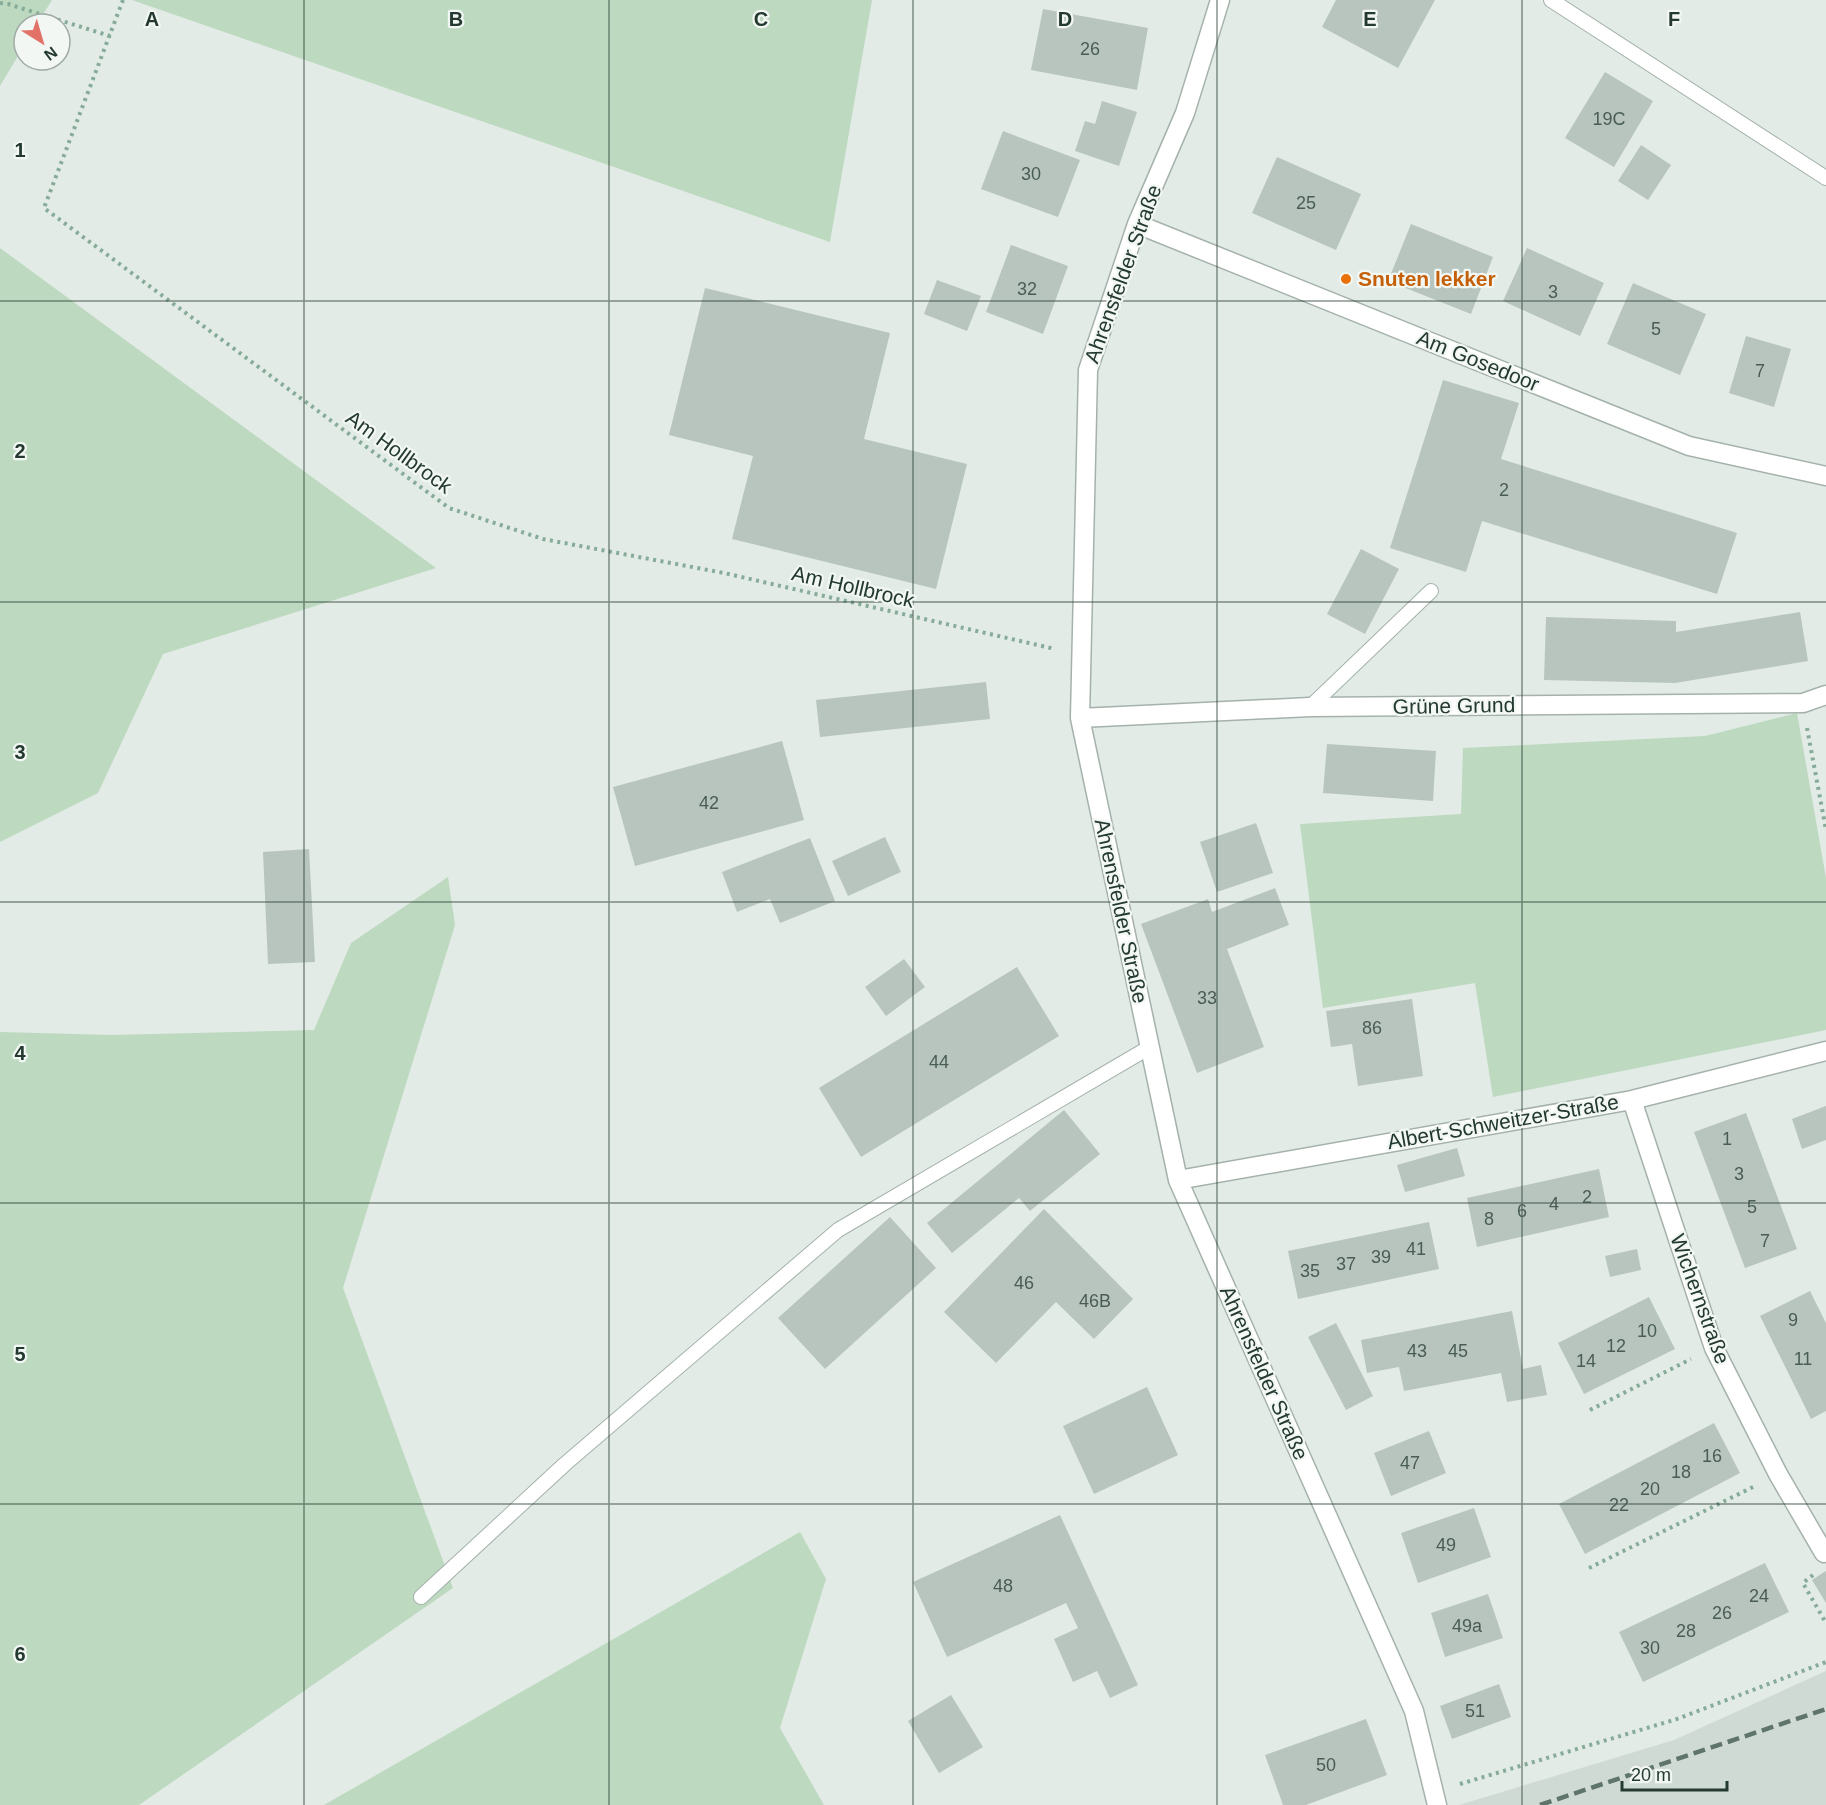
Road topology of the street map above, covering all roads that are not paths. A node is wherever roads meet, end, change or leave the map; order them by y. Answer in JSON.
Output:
{"nodes":[{"id":1,"x":1220,"y":0,"type":"edge"},
{"id":2,"x":1551,"y":0,"type":"edge"},
{"id":3,"x":1826,"y":178,"type":"edge"},
{"id":4,"x":1137,"y":224,"type":"junction"},
{"id":5,"x":1826,"y":476,"type":"edge"},
{"id":6,"x":1431,"y":591,"type":"dead end"},
{"id":7,"x":1826,"y":695,"type":"edge"},
{"id":8,"x":1310,"y":707,"type":"junction"},
{"id":9,"x":1080,"y":718,"type":"junction"},
{"id":10,"x":1150,"y":1047,"type":"junction"},
{"id":11,"x":1826,"y":1051,"type":"edge"},
{"id":12,"x":1632,"y":1100,"type":"junction"},
{"id":13,"x":1178,"y":1180,"type":"junction"},
{"id":14,"x":1821,"y":1562,"type":"road end"},
{"id":15,"x":421,"y":1597,"type":"dead end"},
{"id":16,"x":1436,"y":1798,"type":"edge"}],
"edges":[{"from":1,"to":4,"type":"street","name":"Ahrensfelder Straße"},
{"from":2,"to":3,"type":"lane"},
{"from":4,"to":5,"type":"street","name":"Am Gosedoor"},
{"from":4,"to":9,"type":"street","name":"Ahrensfelder Straße"},
{"from":6,"to":8,"type":"lane"},
{"from":7,"to":8,"type":"street","name":"Grüne Grund"},
{"from":8,"to":9,"type":"street","name":"Grüne Grund"},
{"from":9,"to":10,"type":"street","name":"Ahrensfelder Straße"},
{"from":10,"to":13,"type":"street","name":"Ahrensfelder Straße"},
{"from":10,"to":15,"type":"lane"},
{"from":11,"to":12,"type":"street","name":"Albert-Schweitzer-Straße"},
{"from":12,"to":13,"type":"street","name":"Albert-Schweitzer-Straße"},
{"from":12,"to":14,"type":"street","name":"Wichernstraße"},
{"from":13,"to":16,"type":"street","name":"Ahrensfelder Straße"}]}
